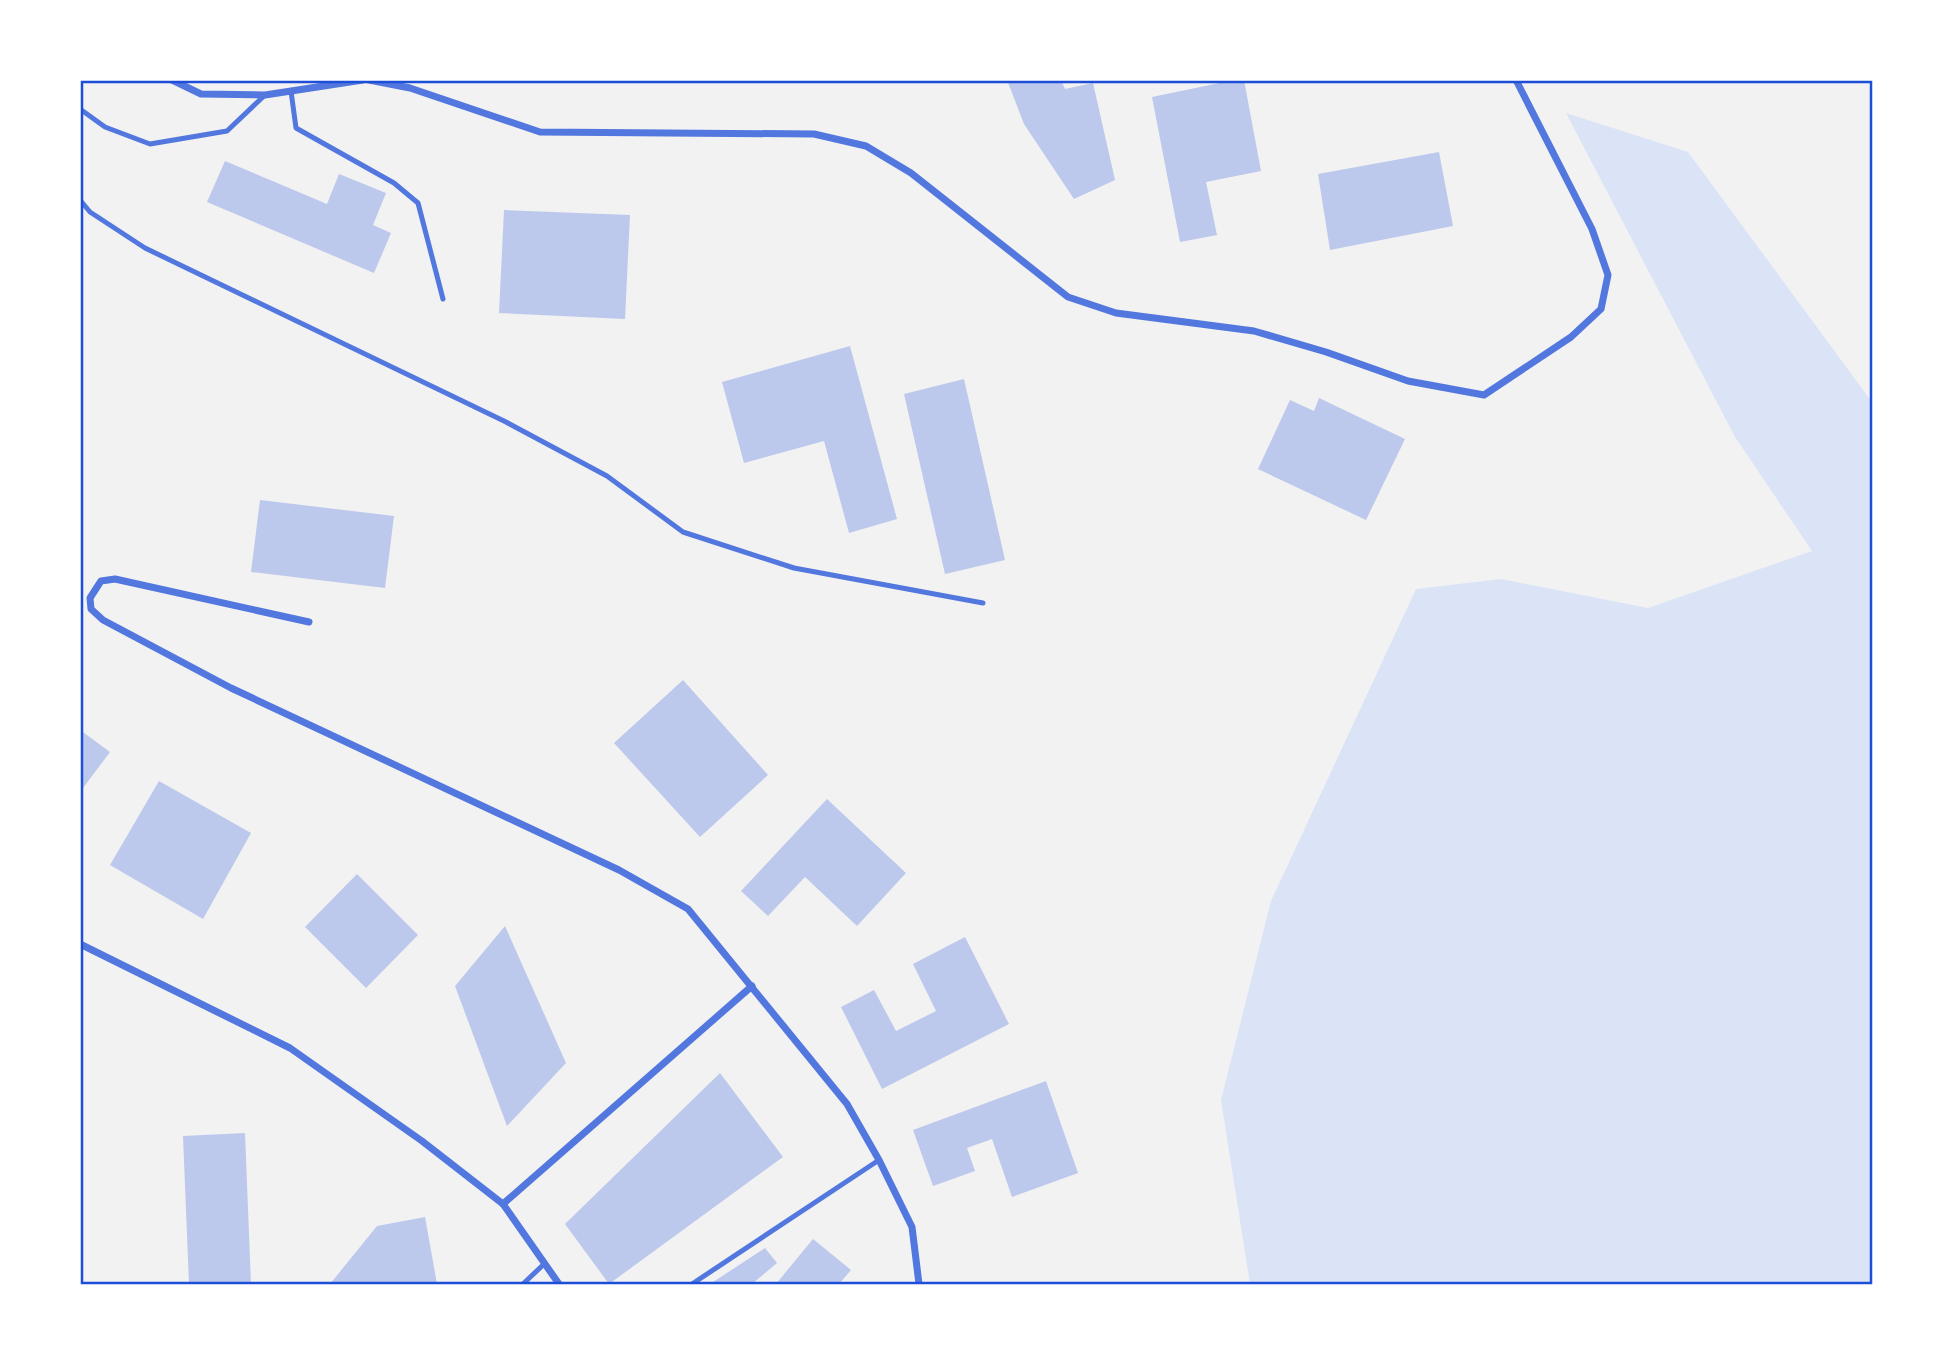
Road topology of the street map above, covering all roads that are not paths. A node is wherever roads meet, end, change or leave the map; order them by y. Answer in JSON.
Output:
{"nodes":[{"id":1,"x":172,"y":80,"type":"edge"},
{"id":2,"x":363,"y":80,"type":"edge"},
{"id":3,"x":369,"y":80,"type":"edge"},
{"id":4,"x":1517,"y":80,"type":"edge"},
{"id":5,"x":290,"y":91,"type":"junction"},
{"id":6,"x":265,"y":95,"type":"junction"},
{"id":7,"x":80,"y":109,"type":"edge"},
{"id":8,"x":80,"y":200,"type":"edge"},
{"id":9,"x":443,"y":299,"type":"dead end"},
{"id":10,"x":983,"y":603,"type":"dead end"},
{"id":11,"x":309,"y":622,"type":"dead end"},
{"id":12,"x":80,"y":944,"type":"edge"},
{"id":13,"x":752,"y":986,"type":"junction"},
{"id":14,"x":879,"y":1160,"type":"junction"},
{"id":15,"x":503,"y":1203,"type":"junction"},
{"id":16,"x":544,"y":1264,"type":"junction"},
{"id":17,"x":523,"y":1284,"type":"edge"},
{"id":18,"x":559,"y":1284,"type":"edge"},
{"id":19,"x":692,"y":1284,"type":"edge"},
{"id":20,"x":919,"y":1284,"type":"edge"}],
"edges":[{"from":1,"to":6,"type":"street"},
{"from":2,"to":5,"type":"street"},
{"from":3,"to":4,"type":"street"},
{"from":5,"to":6,"type":"street"},
{"from":5,"to":9,"type":"lane"},
{"from":6,"to":7,"type":"lane"},
{"from":8,"to":10,"type":"lane"},
{"from":11,"to":13,"type":"street"},
{"from":12,"to":15,"type":"street"},
{"from":13,"to":14,"type":"street"},
{"from":13,"to":15,"type":"street"},
{"from":14,"to":19,"type":"lane"},
{"from":14,"to":20,"type":"street"},
{"from":15,"to":16,"type":"street"},
{"from":16,"to":17,"type":"lane"},
{"from":16,"to":18,"type":"street"}]}
